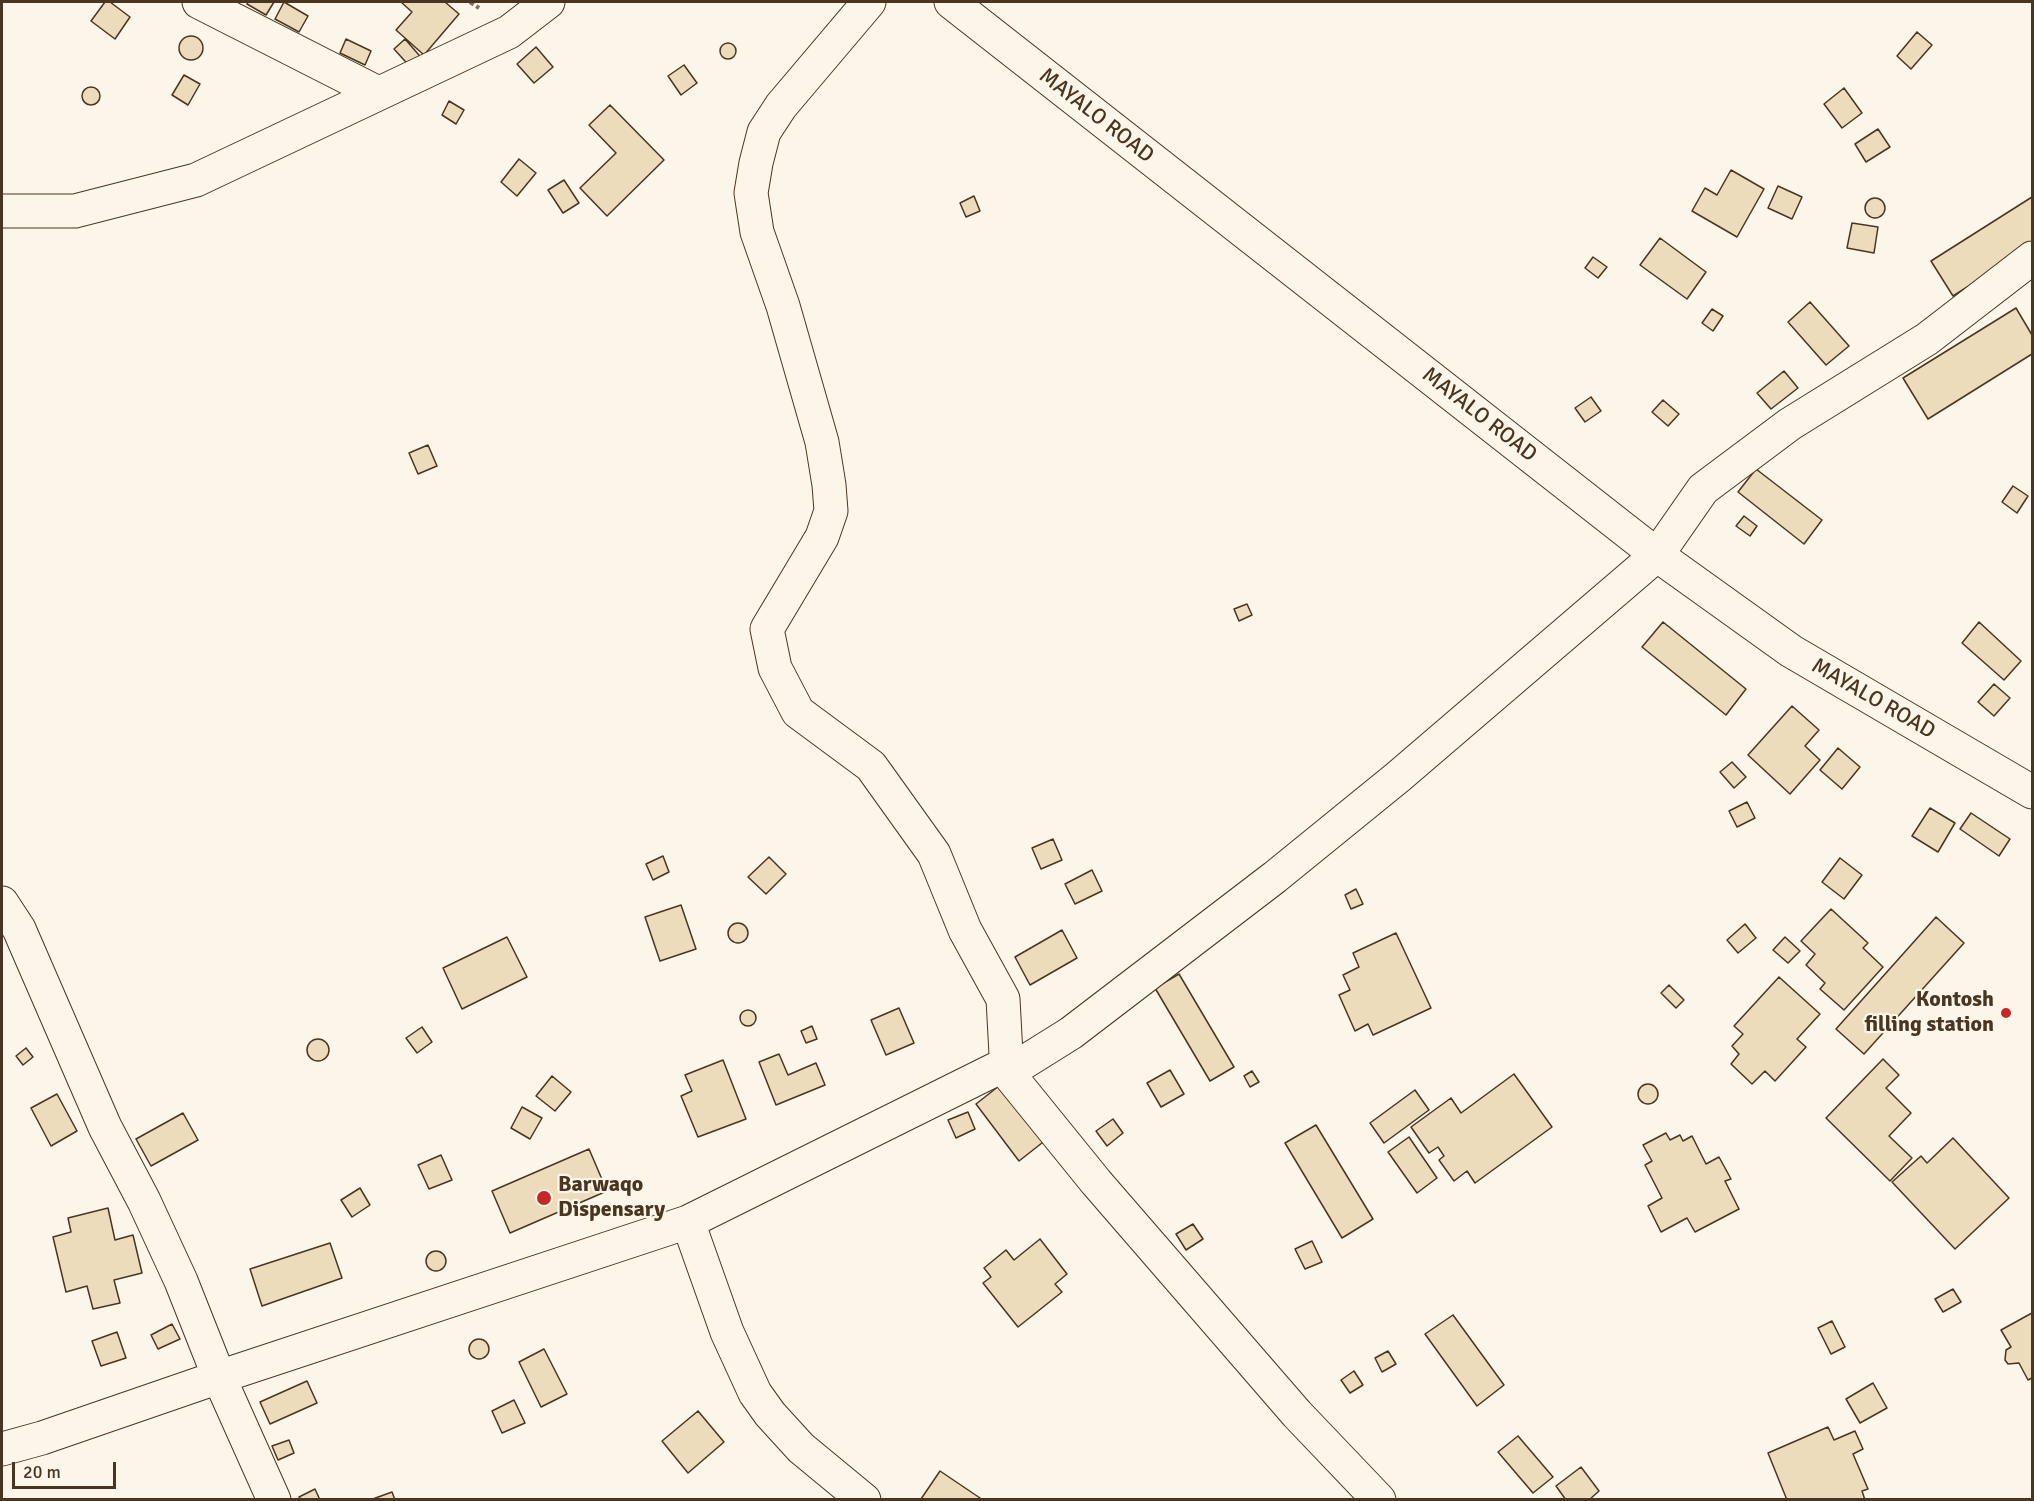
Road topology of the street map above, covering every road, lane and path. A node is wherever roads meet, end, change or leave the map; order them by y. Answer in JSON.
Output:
{"nodes":[{"id":1,"x":199,"y":2,"type":"edge"},
{"id":2,"x":548,"y":2,"type":"edge"},
{"id":3,"x":869,"y":2,"type":"edge"},
{"id":4,"x":951,"y":2,"type":"edge"},
{"id":5,"x":378,"y":93,"type":"junction"},
{"id":6,"x":2,"y":212,"type":"edge"},
{"id":7,"x":2032,"y":258,"type":"edge"},
{"id":8,"x":1657,"y":555,"type":"junction"},
{"id":9,"x":2032,"y":792,"type":"edge"},
{"id":10,"x":2,"y":903,"type":"edge"},
{"id":11,"x":1007,"y":1073,"type":"junction"},
{"id":12,"x":688,"y":1222,"type":"junction"},
{"id":13,"x":219,"y":1377,"type":"junction"},
{"id":14,"x":2,"y":1449,"type":"edge"},
{"id":15,"x":274,"y":1500,"type":"edge"},
{"id":16,"x":864,"y":1500,"type":"edge"},
{"id":17,"x":1379,"y":1500,"type":"edge"}],
"edges":[{"from":1,"to":5,"type":"street"},
{"from":2,"to":5,"type":"street"},
{"from":3,"to":11,"type":"street"},
{"from":4,"to":8,"type":"street","name":"MAYALO ROAD"},
{"from":5,"to":6,"type":"street"},
{"from":7,"to":8,"type":"street"},
{"from":8,"to":9,"type":"street","name":"MAYALO ROAD"},
{"from":8,"to":11,"type":"street"},
{"from":10,"to":13,"type":"street"},
{"from":11,"to":12,"type":"street"},
{"from":11,"to":17,"type":"street"},
{"from":12,"to":13,"type":"street"},
{"from":12,"to":16,"type":"street"},
{"from":13,"to":14,"type":"street"},
{"from":13,"to":15,"type":"street"}]}
